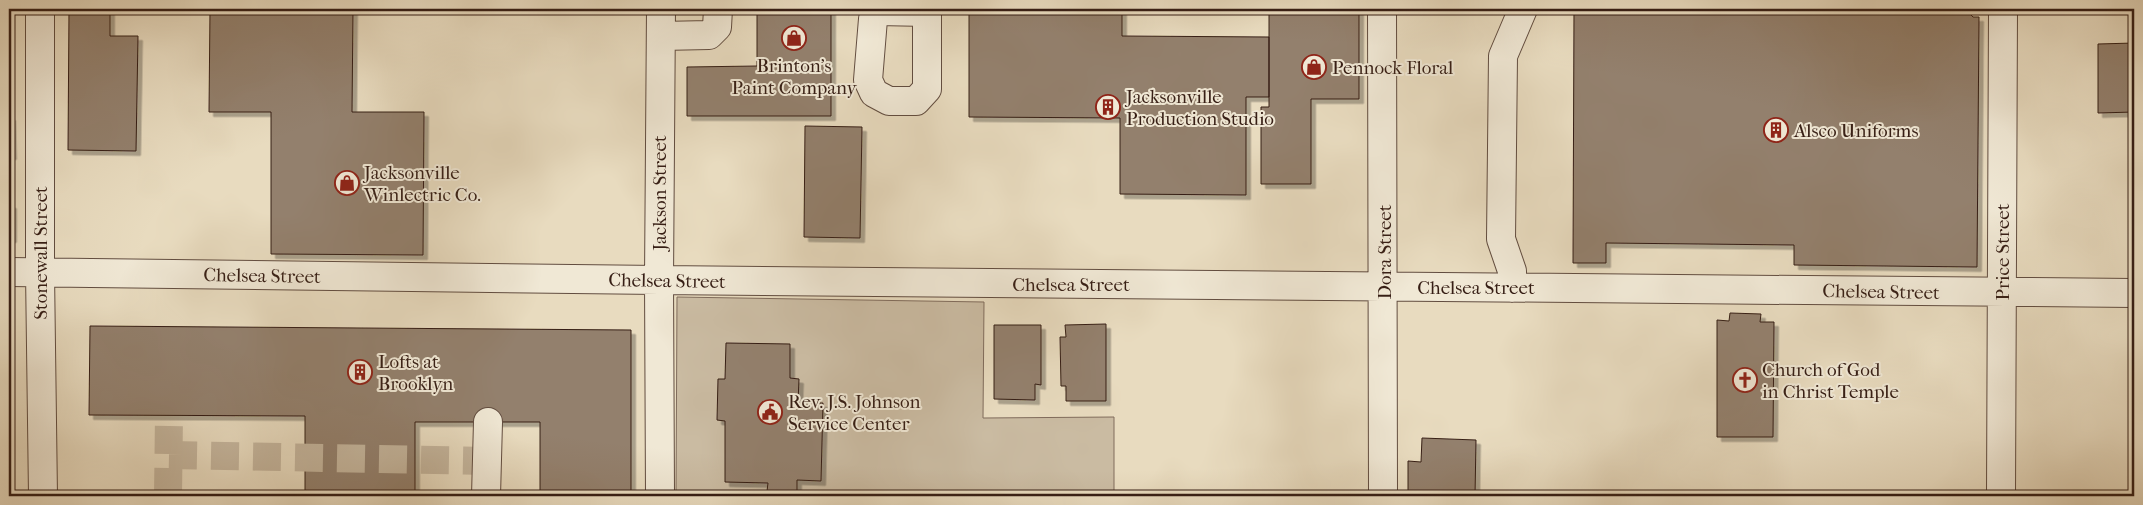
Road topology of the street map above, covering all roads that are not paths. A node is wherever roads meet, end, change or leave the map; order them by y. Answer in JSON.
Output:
{"nodes":[{"id":1,"x":40,"y":9,"type":"edge"},
{"id":2,"x":661,"y":9,"type":"edge"},
{"id":3,"x":718,"y":9,"type":"edge"},
{"id":4,"x":1382,"y":9,"type":"edge"},
{"id":5,"x":1523,"y":9,"type":"edge"},
{"id":6,"x":2003,"y":9,"type":"edge"},
{"id":7,"x":661,"y":36,"type":"junction"},
{"id":8,"x":9,"y":272,"type":"edge"},
{"id":9,"x":40,"y":272,"type":"junction"},
{"id":10,"x":659,"y":280,"type":"junction"},
{"id":11,"x":1384,"y":286,"type":"junction"},
{"id":12,"x":1512,"y":288,"type":"junction"},
{"id":13,"x":2002,"y":293,"type":"junction"},
{"id":14,"x":2134,"y":293,"type":"edge"},
{"id":15,"x":488,"y":422,"type":"dead end"},
{"id":16,"x":43,"y":496,"type":"edge"},
{"id":17,"x":486,"y":496,"type":"edge"},
{"id":18,"x":660,"y":496,"type":"edge"},
{"id":19,"x":1383,"y":496,"type":"edge"},
{"id":20,"x":2001,"y":496,"type":"edge"}],
"edges":[{"from":1,"to":9,"type":"street","name":"Stonewall Street"},
{"from":2,"to":7,"type":"street","name":"Jackson Street"},
{"from":3,"to":7,"type":"street"},
{"from":4,"to":11,"type":"street","name":"Dora Street"},
{"from":5,"to":12,"type":"street"},
{"from":6,"to":13,"type":"street","name":"Price Street"},
{"from":7,"to":10,"type":"street","name":"Jackson Street"},
{"from":8,"to":9,"type":"street","name":"Chelsea Street"},
{"from":9,"to":10,"type":"street","name":"Chelsea Street"},
{"from":9,"to":16,"type":"street","name":"Stonewall Street"},
{"from":10,"to":11,"type":"street","name":"Chelsea Street"},
{"from":10,"to":18,"type":"street","name":"Jackson Street"},
{"from":11,"to":12,"type":"street","name":"Chelsea Street"},
{"from":11,"to":19,"type":"street","name":"Dora Street"},
{"from":12,"to":13,"type":"street","name":"Chelsea Street"},
{"from":13,"to":14,"type":"street","name":"Chelsea Street"},
{"from":13,"to":20,"type":"street","name":"Price Street"},
{"from":15,"to":17,"type":"street"}]}
